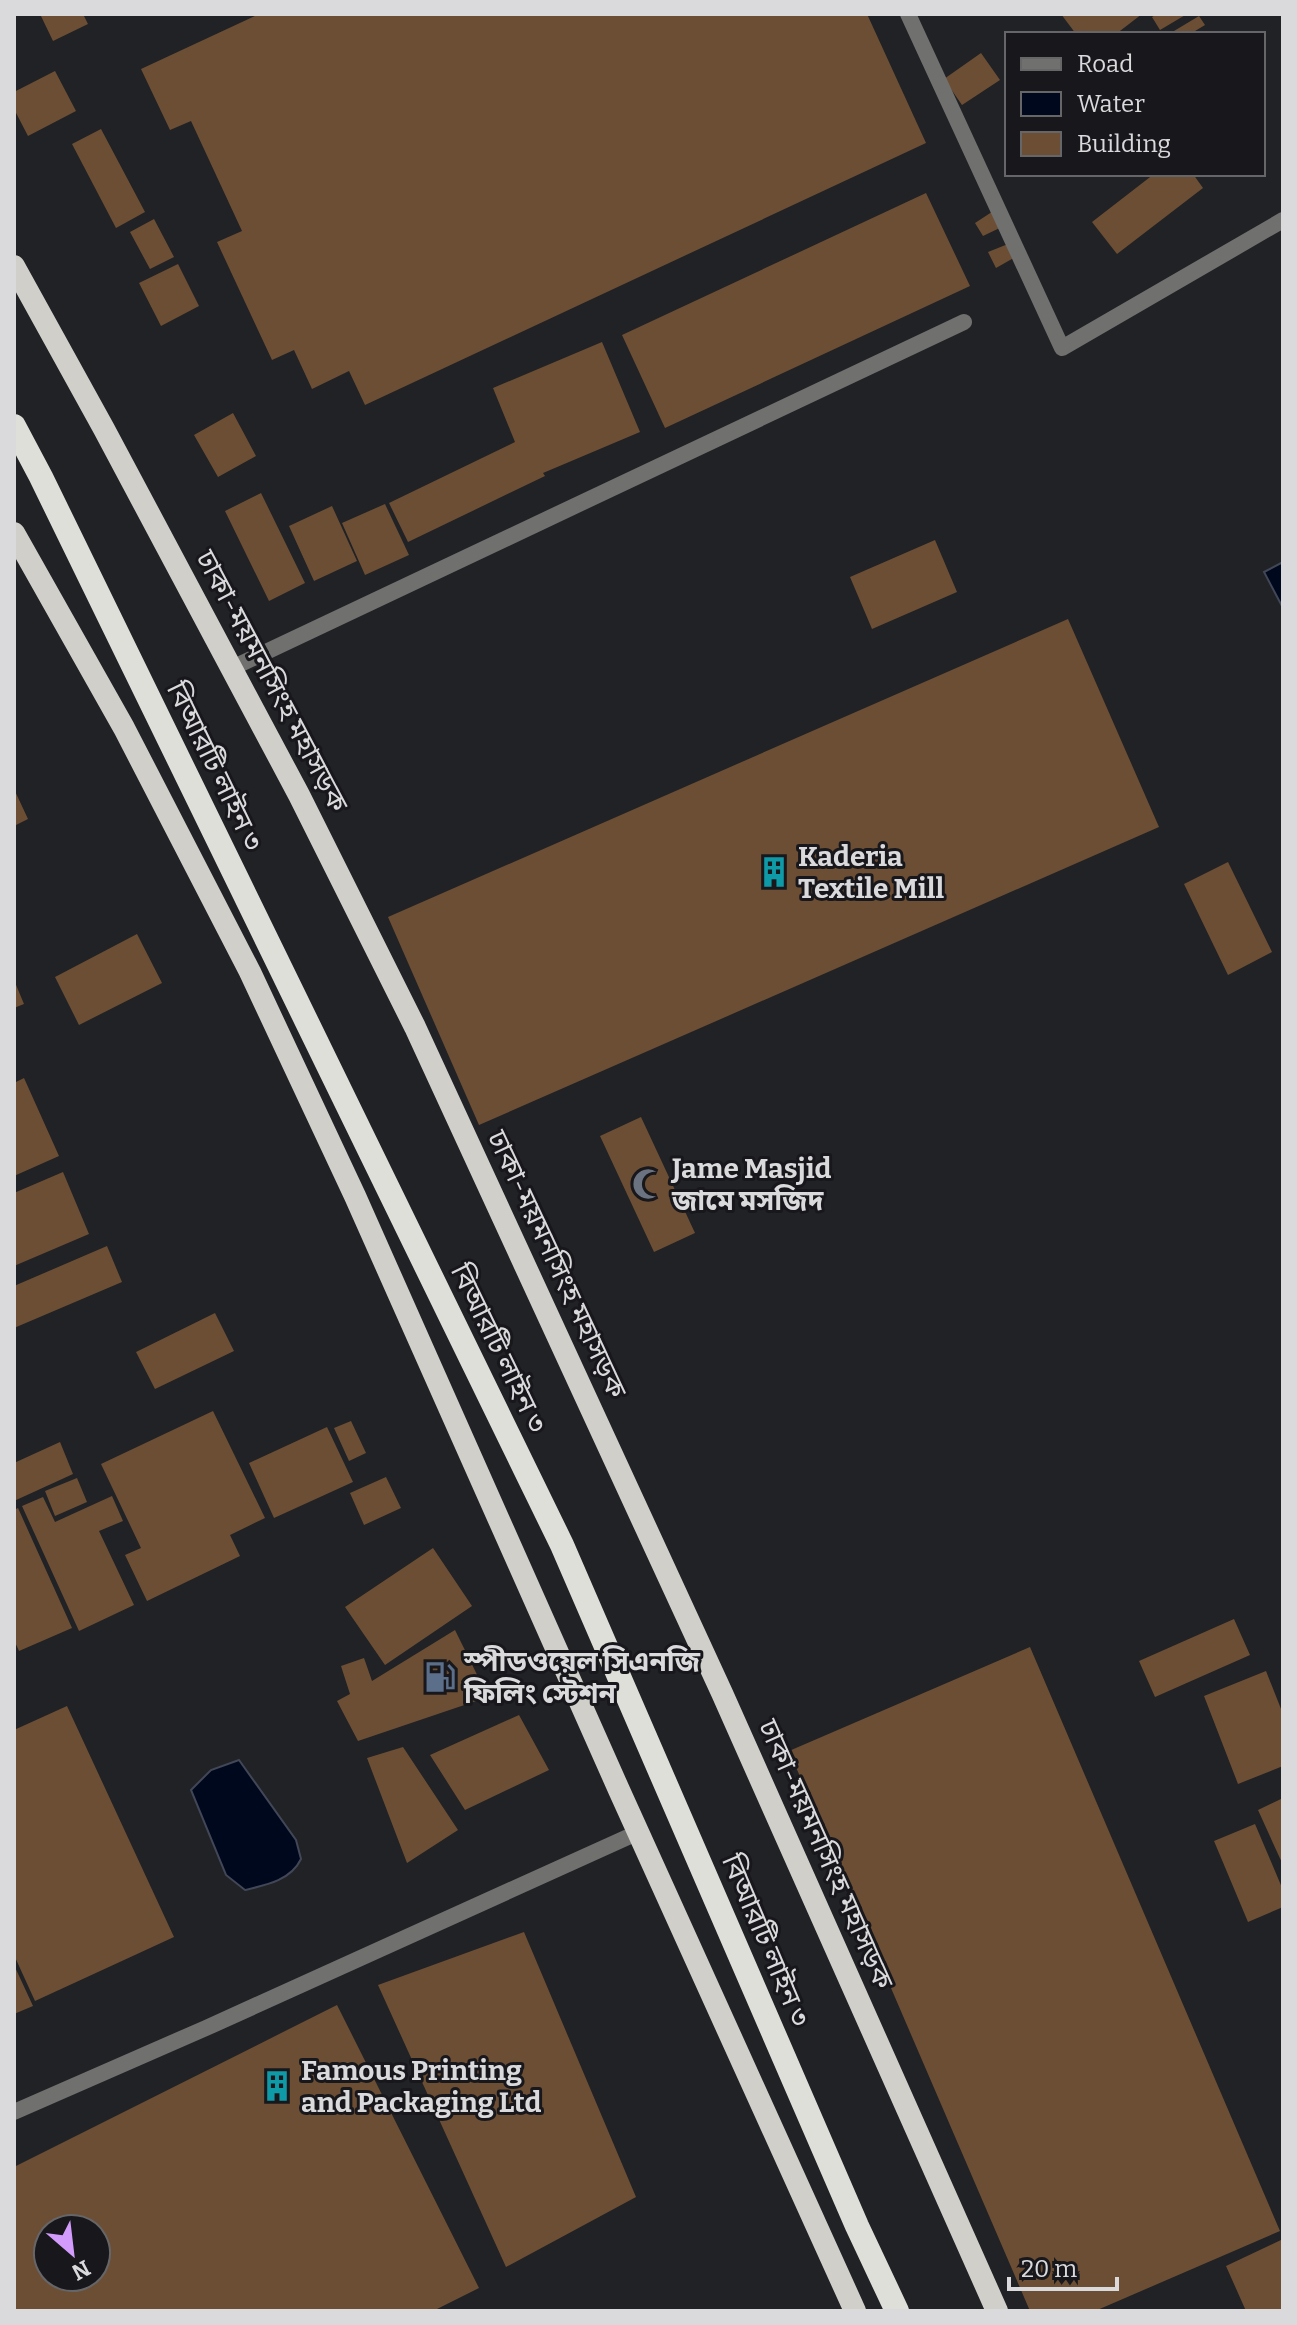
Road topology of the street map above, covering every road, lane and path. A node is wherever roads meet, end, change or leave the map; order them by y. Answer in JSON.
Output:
{"nodes":[{"id":1,"x":908,"y":14,"type":"edge"},
{"id":2,"x":1283,"y":220,"type":"edge"},
{"id":3,"x":14,"y":266,"type":"edge"},
{"id":4,"x":964,"y":322,"type":"dead end"},
{"id":5,"x":14,"y":426,"type":"edge"},
{"id":6,"x":14,"y":533,"type":"edge"},
{"id":7,"x":232,"y":668,"type":"junction"},
{"id":8,"x":639,"y":1832,"type":"junction"},
{"id":9,"x":14,"y":2112,"type":"edge"},
{"id":10,"x":855,"y":2311,"type":"edge"},
{"id":11,"x":897,"y":2311,"type":"edge"},
{"id":12,"x":997,"y":2311,"type":"edge"}],
"edges":[{"from":1,"to":2,"type":"street"},
{"from":3,"to":7,"type":"highway","name":"ঢাকা-ময়মনসিংহ মহাসড়ক"},
{"from":4,"to":7,"type":"street"},
{"from":5,"to":11,"type":"highway","name":"বিআরটি লাইন ৩"},
{"from":6,"to":8,"type":"highway"},
{"from":7,"to":12,"type":"highway","name":"ঢাকা-ময়মনসিংহ মহাসড়ক"},
{"from":8,"to":9,"type":"street"},
{"from":8,"to":10,"type":"highway"}]}
